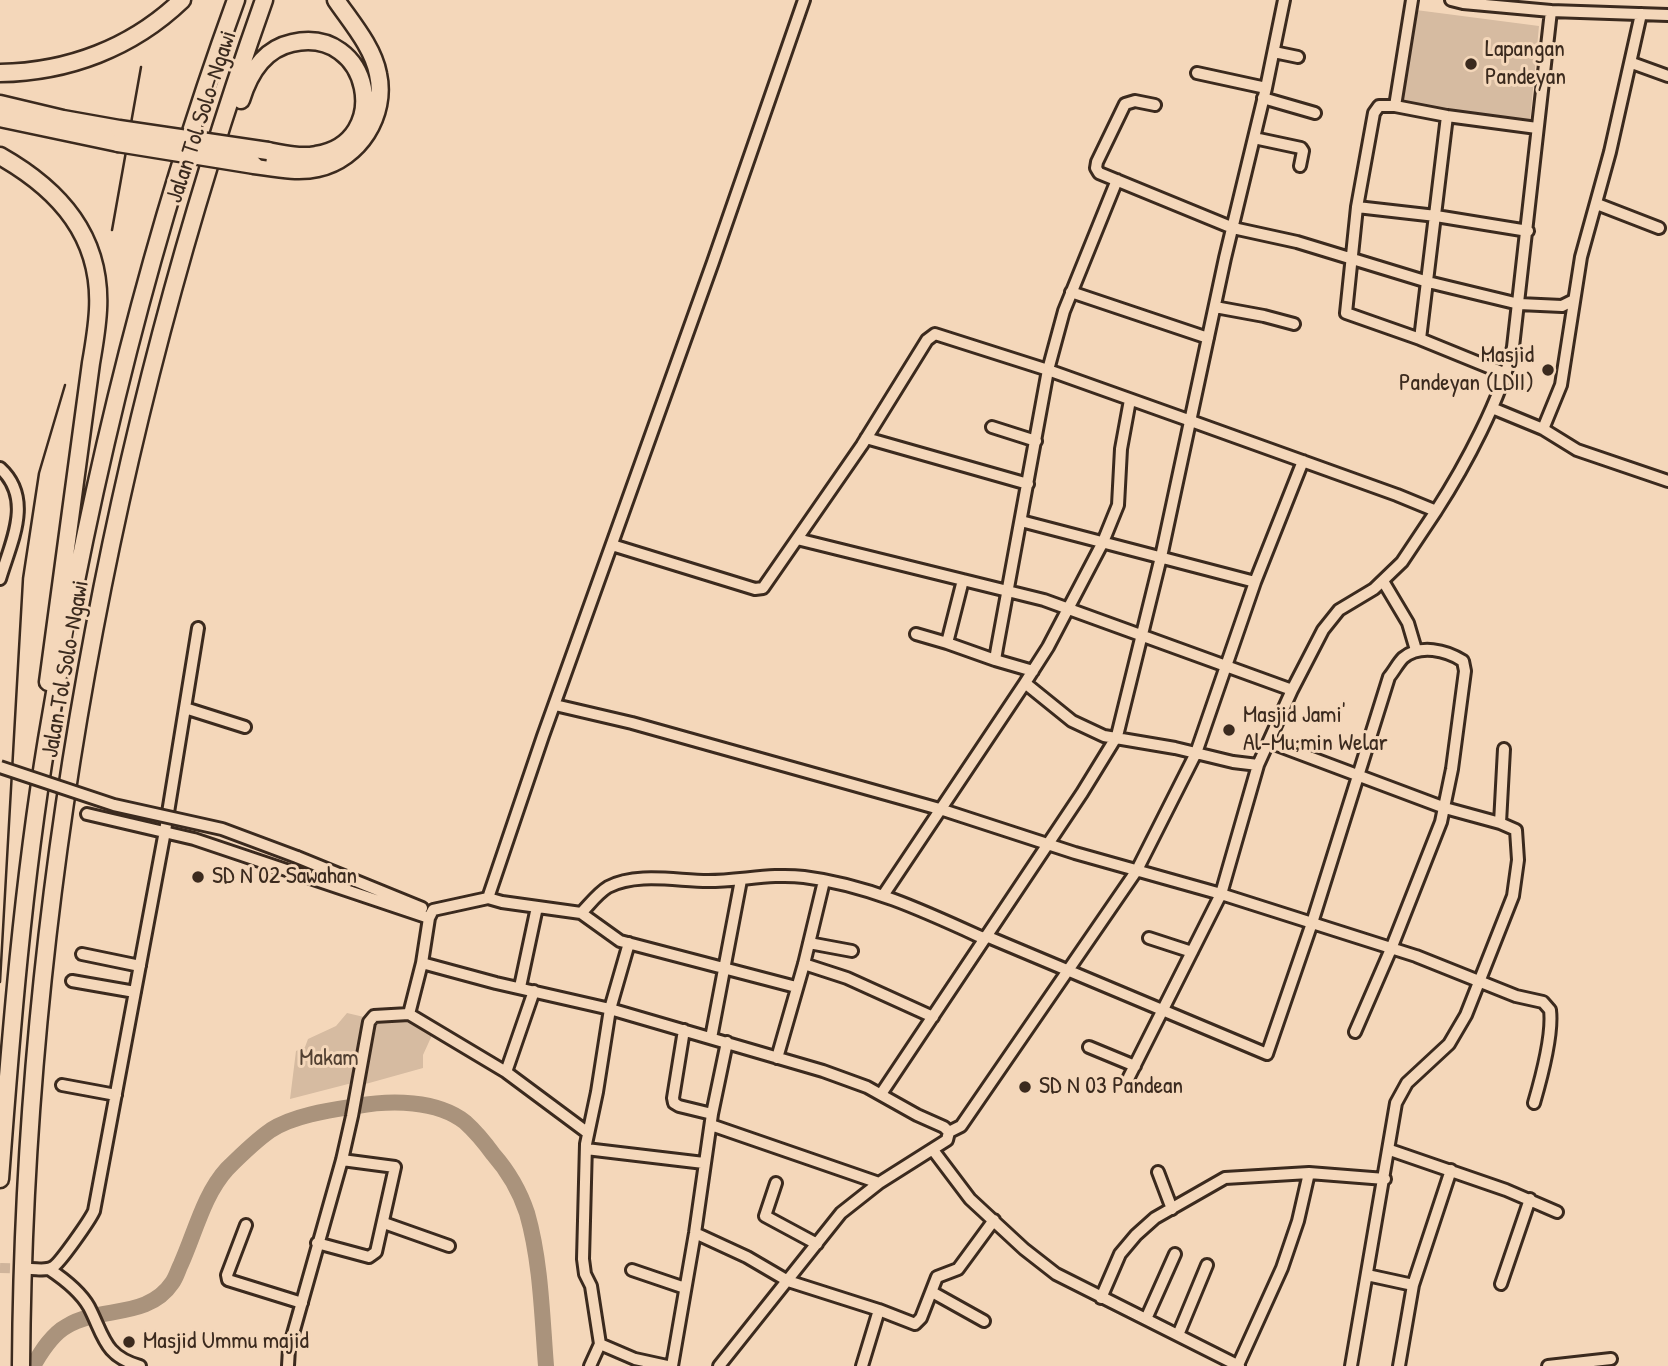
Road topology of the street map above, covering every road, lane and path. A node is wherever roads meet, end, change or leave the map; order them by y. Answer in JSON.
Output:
{"nodes":[{"id":1,"x":182,"y":0,"type":"edge"},
{"id":2,"x":236,"y":0,"type":"edge"},
{"id":3,"x":264,"y":0,"type":"edge"},
{"id":4,"x":336,"y":0,"type":"edge"},
{"id":5,"x":804,"y":0,"type":"edge"},
{"id":6,"x":1284,"y":0,"type":"edge"},
{"id":7,"x":1412,"y":0,"type":"edge"},
{"id":8,"x":1451,"y":0,"type":"edge"},
{"id":9,"x":1630,"y":0,"type":"edge"},
{"id":10,"x":1494,"y":3,"type":"edge"},
{"id":11,"x":1551,"y":11,"type":"junction"},
{"id":12,"x":1628,"y":13,"type":"junction"},
{"id":13,"x":1641,"y":14,"type":"junction"},
{"id":14,"x":1668,"y":15,"type":"edge"},
{"id":15,"x":1274,"y":52,"type":"junction"},
{"id":16,"x":1298,"y":57,"type":"dead end"},
{"id":17,"x":1632,"y":63,"type":"junction"},
{"id":18,"x":0,"y":73,"type":"edge"},
{"id":19,"x":1197,"y":73,"type":"dead end"},
{"id":20,"x":1668,"y":76,"type":"edge"},
{"id":21,"x":1264,"y":93,"type":"junction"},
{"id":22,"x":0,"y":104,"type":"edge"},
{"id":23,"x":1155,"y":105,"type":"dead end"},
{"id":24,"x":1395,"y":106,"type":"junction"},
{"id":25,"x":1315,"y":113,"type":"dead end"},
{"id":26,"x":1447,"y":116,"type":"junction"},
{"id":27,"x":0,"y":118,"type":"edge"},
{"id":28,"x":1537,"y":128,"type":"junction"},
{"id":29,"x":119,"y":136,"type":"junction"},
{"id":30,"x":1254,"y":138,"type":"junction"},
{"id":31,"x":0,"y":156,"type":"edge"},
{"id":32,"x":1300,"y":166,"type":"dead end"},
{"id":33,"x":1117,"y":180,"type":"junction"},
{"id":34,"x":1597,"y":204,"type":"junction"},
{"id":35,"x":1357,"y":207,"type":"junction"},
{"id":36,"x":1436,"y":216,"type":"junction"},
{"id":37,"x":1233,"y":228,"type":"junction"},
{"id":38,"x":1659,"y":228,"type":"dead end"},
{"id":39,"x":1528,"y":231,"type":"junction"},
{"id":40,"x":1351,"y":258,"type":"junction"},
{"id":41,"x":1428,"y":282,"type":"junction"},
{"id":42,"x":1071,"y":292,"type":"junction"},
{"id":43,"x":1574,"y":300,"type":"junction"},
{"id":44,"x":168,"y":304,"type":"junction"},
{"id":45,"x":1519,"y":304,"type":"junction"},
{"id":46,"x":1215,"y":307,"type":"junction"},
{"id":47,"x":1294,"y":324,"type":"dead end"},
{"id":48,"x":1208,"y":338,"type":"junction"},
{"id":49,"x":1420,"y":339,"type":"junction"},
{"id":50,"x":1048,"y":370,"type":"junction"},
{"id":51,"x":1506,"y":374,"type":"junction"},
{"id":52,"x":1130,"y":400,"type":"junction"},
{"id":53,"x":1492,"y":408,"type":"junction"},
{"id":54,"x":1191,"y":421,"type":"junction"},
{"id":55,"x":992,"y":427,"type":"dead end"},
{"id":56,"x":1543,"y":429,"type":"junction"},
{"id":57,"x":866,"y":438,"type":"junction"},
{"id":58,"x":1036,"y":441,"type":"junction"},
{"id":59,"x":1303,"y":461,"type":"junction"},
{"id":60,"x":0,"y":468,"type":"edge"},
{"id":61,"x":1668,"y":481,"type":"edge"},
{"id":62,"x":1028,"y":484,"type":"junction"},
{"id":63,"x":1436,"y":512,"type":"junction"},
{"id":64,"x":1021,"y":521,"type":"junction"},
{"id":65,"x":797,"y":539,"type":"junction"},
{"id":66,"x":1103,"y":542,"type":"junction"},
{"id":67,"x":612,"y":545,"type":"junction"},
{"id":68,"x":1161,"y":557,"type":"junction"},
{"id":69,"x":0,"y":579,"type":"edge"},
{"id":70,"x":962,"y":580,"type":"junction"},
{"id":71,"x":1383,"y":581,"type":"junction"},
{"id":72,"x":1255,"y":582,"type":"junction"},
{"id":73,"x":1007,"y":591,"type":"junction"},
{"id":74,"x":1068,"y":610,"type":"junction"},
{"id":75,"x":198,"y":628,"type":"dead end"},
{"id":76,"x":916,"y":634,"type":"dead end"},
{"id":77,"x":1142,"y":635,"type":"junction"},
{"id":78,"x":947,"y":643,"type":"junction"},
{"id":79,"x":1416,"y":650,"type":"junction"},
{"id":80,"x":995,"y":660,"type":"junction"},
{"id":81,"x":1227,"y":666,"type":"junction"},
{"id":82,"x":1032,"y":671,"type":"junction"},
{"id":83,"x":1025,"y":684,"type":"junction"},
{"id":84,"x":1292,"y":690,"type":"junction"},
{"id":85,"x":555,"y":705,"type":"junction"},
{"id":86,"x":185,"y":708,"type":"junction"},
{"id":87,"x":245,"y":727,"type":"dead end"},
{"id":88,"x":1117,"y":736,"type":"junction"},
{"id":89,"x":47,"y":740,"type":"junction"},
{"id":90,"x":1269,"y":742,"type":"junction"},
{"id":91,"x":1504,"y":749,"type":"dead end"},
{"id":92,"x":1196,"y":753,"type":"junction"},
{"id":93,"x":1258,"y":765,"type":"junction"},
{"id":94,"x":0,"y":767,"type":"edge"},
{"id":95,"x":1357,"y":776,"type":"junction"},
{"id":96,"x":1445,"y":808,"type":"junction"},
{"id":97,"x":943,"y":810,"type":"junction"},
{"id":98,"x":88,"y":814,"type":"dead end"},
{"id":99,"x":1500,"y":823,"type":"junction"},
{"id":100,"x":165,"y":831,"type":"junction"},
{"id":101,"x":1047,"y":844,"type":"junction"},
{"id":102,"x":1136,"y":870,"type":"junction"},
{"id":103,"x":741,"y":880,"type":"junction"},
{"id":104,"x":824,"y":881,"type":"junction"},
{"id":105,"x":884,"y":894,"type":"junction"},
{"id":106,"x":1221,"y":894,"type":"junction"},
{"id":107,"x":488,"y":898,"type":"junction"},
{"id":108,"x":537,"y":907,"type":"junction"},
{"id":109,"x":581,"y":913,"type":"junction"},
{"id":110,"x":430,"y":915,"type":"junction"},
{"id":111,"x":1312,"y":923,"type":"junction"},
{"id":112,"x":985,"y":938,"type":"junction"},
{"id":113,"x":1149,"y":938,"type":"dead end"},
{"id":114,"x":629,"y":943,"type":"junction"},
{"id":115,"x":809,"y":943,"type":"junction"},
{"id":116,"x":1391,"y":949,"type":"junction"},
{"id":117,"x":852,"y":951,"type":"dead end"},
{"id":118,"x":1192,"y":951,"type":"junction"},
{"id":119,"x":82,"y":954,"type":"dead end"},
{"id":120,"x":422,"y":963,"type":"junction"},
{"id":121,"x":804,"y":964,"type":"junction"},
{"id":122,"x":140,"y":966,"type":"junction"},
{"id":123,"x":725,"y":967,"type":"junction"},
{"id":124,"x":1069,"y":971,"type":"junction"},
{"id":125,"x":72,"y":981,"type":"dead end"},
{"id":126,"x":1479,"y":982,"type":"junction"},
{"id":127,"x":520,"y":987,"type":"junction"},
{"id":128,"x":796,"y":987,"type":"junction"},
{"id":129,"x":534,"y":991,"type":"junction"},
{"id":130,"x":135,"y":992,"type":"junction"},
{"id":131,"x":610,"y":1009,"type":"junction"},
{"id":132,"x":1163,"y":1009,"type":"junction"},
{"id":133,"x":409,"y":1014,"type":"junction"},
{"id":134,"x":933,"y":1017,"type":"junction"},
{"id":135,"x":684,"y":1030,"type":"junction"},
{"id":136,"x":1355,"y":1032,"type":"dead end"},
{"id":137,"x":711,"y":1038,"type":"junction"},
{"id":138,"x":727,"y":1042,"type":"junction"},
{"id":139,"x":1089,"y":1047,"type":"dead end"},
{"id":140,"x":777,"y":1058,"type":"junction"},
{"id":141,"x":1135,"y":1066,"type":"junction"},
{"id":142,"x":506,"y":1072,"type":"junction"},
{"id":143,"x":1129,"y":1077,"type":"dead end"},
{"id":144,"x":62,"y":1085,"type":"dead end"},
{"id":145,"x":881,"y":1094,"type":"junction"},
{"id":146,"x":116,"y":1095,"type":"junction"},
{"id":147,"x":1534,"y":1102,"type":"dead end"},
{"id":148,"x":711,"y":1120,"type":"junction"},
{"id":149,"x":949,"y":1132,"type":"junction"},
{"id":150,"x":588,"y":1133,"type":"junction"},
{"id":151,"x":586,"y":1149,"type":"junction"},
{"id":152,"x":933,"y":1150,"type":"junction"},
{"id":153,"x":1390,"y":1150,"type":"junction"},
{"id":154,"x":342,"y":1160,"type":"junction"},
{"id":155,"x":704,"y":1163,"type":"junction"},
{"id":156,"x":1451,"y":1170,"type":"junction"},
{"id":157,"x":1158,"y":1172,"type":"dead end"},
{"id":158,"x":1308,"y":1173,"type":"junction"},
{"id":159,"x":0,"y":1179,"type":"edge"},
{"id":160,"x":1385,"y":1179,"type":"junction"},
{"id":161,"x":776,"y":1183,"type":"dead end"},
{"id":162,"x":879,"y":1183,"type":"junction"},
{"id":163,"x":1530,"y":1199,"type":"junction"},
{"id":164,"x":1172,"y":1209,"type":"junction"},
{"id":165,"x":1557,"y":1212,"type":"dead end"},
{"id":166,"x":994,"y":1220,"type":"junction"},
{"id":167,"x":384,"y":1223,"type":"junction"},
{"id":168,"x":246,"y":1225,"type":"dead end"},
{"id":169,"x":695,"y":1233,"type":"junction"},
{"id":170,"x":317,"y":1243,"type":"junction"},
{"id":171,"x":817,"y":1244,"type":"junction"},
{"id":172,"x":450,"y":1246,"type":"dead end"},
{"id":173,"x":1175,"y":1254,"type":"dead end"},
{"id":174,"x":1207,"y":1265,"type":"dead end"},
{"id":175,"x":31,"y":1269,"type":"tunnel mouth"},
{"id":176,"x":49,"y":1269,"type":"junction"},
{"id":177,"x":632,"y":1270,"type":"dead end"},
{"id":178,"x":1367,"y":1275,"type":"junction"},
{"id":179,"x":788,"y":1281,"type":"junction"},
{"id":180,"x":1502,"y":1284,"type":"dead end"},
{"id":181,"x":1413,"y":1285,"type":"junction"},
{"id":182,"x":685,"y":1288,"type":"junction"},
{"id":183,"x":932,"y":1292,"type":"junction"},
{"id":184,"x":1101,"y":1298,"type":"junction"},
{"id":185,"x":302,"y":1303,"type":"junction"},
{"id":186,"x":879,"y":1310,"type":"junction"},
{"id":187,"x":1146,"y":1319,"type":"junction"},
{"id":188,"x":984,"y":1321,"type":"dead end"},
{"id":189,"x":1178,"y":1335,"type":"junction"},
{"id":190,"x":600,"y":1344,"type":"junction"},
{"id":191,"x":1611,"y":1360,"type":"dead end"},
{"id":192,"x":127,"y":1364,"type":"edge"},
{"id":193,"x":862,"y":1365,"type":"edge"},
{"id":194,"x":1234,"y":1365,"type":"edge"},
{"id":195,"x":21,"y":1366,"type":"edge"},
{"id":196,"x":140,"y":1366,"type":"edge"},
{"id":197,"x":288,"y":1366,"type":"edge"},
{"id":198,"x":590,"y":1366,"type":"edge"},
{"id":199,"x":670,"y":1366,"type":"edge"},
{"id":200,"x":719,"y":1366,"type":"edge"},
{"id":201,"x":875,"y":1366,"type":"edge"},
{"id":202,"x":1351,"y":1366,"type":"edge"},
{"id":203,"x":1399,"y":1366,"type":"edge"},
{"id":204,"x":1548,"y":1366,"type":"edge"}],
"edges":[{"from":1,"to":18,"type":"highway"},
{"from":2,"to":89,"type":"highway","name":"Jalan Tol Solo–Ngawi"},
{"from":3,"to":44,"type":"highway","name":"Jalan Tol Solo–Ngawi"},
{"from":4,"to":29,"type":"highway","bridge":true},
{"from":5,"to":67,"type":"street"},
{"from":6,"to":15,"type":"street"},
{"from":7,"to":24,"type":"street"},
{"from":8,"to":10,"type":"street"},
{"from":9,"to":12,"type":"street"},
{"from":10,"to":11,"type":"street"},
{"from":11,"to":12,"type":"street"},
{"from":11,"to":28,"type":"street"},
{"from":12,"to":13,"type":"street"},
{"from":13,"to":14,"type":"street"},
{"from":13,"to":17,"type":"street"},
{"from":15,"to":16,"type":"street"},
{"from":15,"to":21,"type":"street"},
{"from":17,"to":20,"type":"street"},
{"from":17,"to":34,"type":"street"},
{"from":19,"to":21,"type":"street"},
{"from":21,"to":25,"type":"street"},
{"from":21,"to":30,"type":"street"},
{"from":22,"to":29,"type":"highway"},
{"from":23,"to":33,"type":"street"},
{"from":24,"to":26,"type":"street"},
{"from":24,"to":35,"type":"street"},
{"from":26,"to":28,"type":"street"},
{"from":26,"to":36,"type":"street"},
{"from":27,"to":29,"type":"highway"},
{"from":28,"to":39,"type":"street"},
{"from":29,"to":44,"type":"highway","bridge":true},
{"from":30,"to":32,"type":"street"},
{"from":30,"to":37,"type":"street"},
{"from":31,"to":89,"type":"highway"},
{"from":33,"to":37,"type":"street"},
{"from":33,"to":42,"type":"street"},
{"from":34,"to":38,"type":"street"},
{"from":34,"to":43,"type":"street"},
{"from":35,"to":36,"type":"street"},
{"from":35,"to":40,"type":"street"},
{"from":36,"to":39,"type":"street"},
{"from":36,"to":41,"type":"street"},
{"from":37,"to":40,"type":"street"},
{"from":37,"to":46,"type":"street"},
{"from":39,"to":45,"type":"street"},
{"from":40,"to":41,"type":"street"},
{"from":40,"to":49,"type":"street"},
{"from":41,"to":45,"type":"street"},
{"from":41,"to":49,"type":"street"},
{"from":42,"to":48,"type":"street"},
{"from":42,"to":50,"type":"street"},
{"from":43,"to":45,"type":"street"},
{"from":43,"to":56,"type":"street"},
{"from":44,"to":195,"type":"highway","name":"Jalan Tol Solo–Ngawi"},
{"from":45,"to":51,"type":"street"},
{"from":46,"to":47,"type":"street"},
{"from":46,"to":48,"type":"street"},
{"from":48,"to":54,"type":"street"},
{"from":49,"to":51,"type":"street"},
{"from":50,"to":52,"type":"street"},
{"from":50,"to":57,"type":"street"},
{"from":50,"to":58,"type":"street"},
{"from":51,"to":53,"type":"street"},
{"from":52,"to":54,"type":"street"},
{"from":52,"to":66,"type":"street"},
{"from":53,"to":56,"type":"street"},
{"from":53,"to":63,"type":"street"},
{"from":54,"to":59,"type":"street"},
{"from":54,"to":68,"type":"street"},
{"from":55,"to":58,"type":"street"},
{"from":56,"to":61,"type":"street"},
{"from":57,"to":62,"type":"street"},
{"from":57,"to":65,"type":"street"},
{"from":58,"to":62,"type":"street"},
{"from":59,"to":63,"type":"street"},
{"from":59,"to":72,"type":"street"},
{"from":60,"to":69,"type":"street"},
{"from":62,"to":64,"type":"street"},
{"from":63,"to":71,"type":"street"},
{"from":64,"to":66,"type":"street"},
{"from":64,"to":73,"type":"street"},
{"from":65,"to":67,"type":"street"},
{"from":65,"to":70,"type":"street"},
{"from":66,"to":68,"type":"street"},
{"from":66,"to":74,"type":"street"},
{"from":67,"to":85,"type":"street"},
{"from":68,"to":72,"type":"street"},
{"from":68,"to":77,"type":"street"},
{"from":70,"to":73,"type":"street"},
{"from":70,"to":78,"type":"street"},
{"from":71,"to":79,"type":"street"},
{"from":71,"to":84,"type":"street"},
{"from":72,"to":81,"type":"street"},
{"from":73,"to":74,"type":"street"},
{"from":73,"to":80,"type":"street"},
{"from":74,"to":77,"type":"street"},
{"from":74,"to":82,"type":"street"},
{"from":75,"to":86,"type":"street"},
{"from":76,"to":78,"type":"street"},
{"from":77,"to":81,"type":"street"},
{"from":77,"to":88,"type":"street"},
{"from":78,"to":80,"type":"street"},
{"from":79,"to":95,"type":"street"},
{"from":79,"to":96,"type":"street"},
{"from":80,"to":82,"type":"street"},
{"from":81,"to":84,"type":"street"},
{"from":81,"to":92,"type":"street"},
{"from":82,"to":83,"type":"street"},
{"from":83,"to":88,"type":"street"},
{"from":83,"to":97,"type":"street"},
{"from":84,"to":90,"type":"street"},
{"from":85,"to":97,"type":"street"},
{"from":85,"to":107,"type":"street"},
{"from":86,"to":87,"type":"street"},
{"from":86,"to":100,"type":"street"},
{"from":88,"to":92,"type":"street"},
{"from":88,"to":101,"type":"street"},
{"from":89,"to":159,"type":"highway","name":"Jalan Tol Solo–Ngawi"},
{"from":90,"to":93,"type":"street"},
{"from":90,"to":95,"type":"street"},
{"from":91,"to":99,"type":"street"},
{"from":92,"to":93,"type":"street"},
{"from":92,"to":102,"type":"street"},
{"from":93,"to":106,"type":"street"},
{"from":94,"to":110,"type":"street","bridge":true},
{"from":95,"to":96,"type":"street"},
{"from":95,"to":111,"type":"street"},
{"from":96,"to":99,"type":"street"},
{"from":96,"to":116,"type":"street"},
{"from":97,"to":101,"type":"street"},
{"from":97,"to":105,"type":"street"},
{"from":98,"to":100,"type":"street"},
{"from":99,"to":126,"type":"street"},
{"from":100,"to":110,"type":"street"},
{"from":100,"to":122,"type":"street"},
{"from":101,"to":102,"type":"street"},
{"from":101,"to":112,"type":"street"},
{"from":102,"to":106,"type":"street"},
{"from":102,"to":124,"type":"street"},
{"from":103,"to":104,"type":"street"},
{"from":103,"to":109,"type":"street"},
{"from":103,"to":123,"type":"street"},
{"from":104,"to":105,"type":"street"},
{"from":104,"to":115,"type":"street"},
{"from":105,"to":112,"type":"street"},
{"from":106,"to":111,"type":"street"},
{"from":106,"to":118,"type":"street"},
{"from":107,"to":108,"type":"street"},
{"from":107,"to":110,"type":"street"},
{"from":108,"to":109,"type":"street"},
{"from":108,"to":127,"type":"street"},
{"from":109,"to":114,"type":"street"},
{"from":110,"to":120,"type":"street"},
{"from":111,"to":116,"type":"street"},
{"from":111,"to":132,"type":"street"},
{"from":112,"to":124,"type":"street"},
{"from":112,"to":134,"type":"street"},
{"from":113,"to":118,"type":"street"},
{"from":114,"to":123,"type":"street"},
{"from":114,"to":131,"type":"street"},
{"from":115,"to":117,"type":"street"},
{"from":115,"to":121,"type":"street"},
{"from":116,"to":126,"type":"street"},
{"from":116,"to":136,"type":"street"},
{"from":118,"to":132,"type":"street"},
{"from":119,"to":122,"type":"street"},
{"from":120,"to":127,"type":"street"},
{"from":120,"to":133,"type":"street"},
{"from":121,"to":128,"type":"street"},
{"from":121,"to":134,"type":"street"},
{"from":122,"to":130,"type":"street"},
{"from":123,"to":128,"type":"street"},
{"from":123,"to":137,"type":"street"},
{"from":124,"to":132,"type":"street"},
{"from":124,"to":149,"type":"street"},
{"from":125,"to":130,"type":"street"},
{"from":126,"to":147,"type":"street"},
{"from":126,"to":153,"type":"street"},
{"from":127,"to":129,"type":"street"},
{"from":128,"to":140,"type":"street"},
{"from":129,"to":131,"type":"street"},
{"from":129,"to":142,"type":"street"},
{"from":130,"to":146,"type":"street"},
{"from":131,"to":135,"type":"street"},
{"from":131,"to":150,"type":"street"},
{"from":132,"to":141,"type":"street"},
{"from":133,"to":142,"type":"street"},
{"from":133,"to":154,"type":"street"},
{"from":134,"to":145,"type":"street"},
{"from":135,"to":137,"type":"street"},
{"from":135,"to":148,"type":"street"},
{"from":137,"to":138,"type":"street"},
{"from":138,"to":140,"type":"street"},
{"from":138,"to":148,"type":"street"},
{"from":139,"to":141,"type":"street"},
{"from":140,"to":145,"type":"street"},
{"from":141,"to":143,"type":"street"},
{"from":142,"to":150,"type":"street"},
{"from":144,"to":146,"type":"street"},
{"from":145,"to":149,"type":"street"},
{"from":146,"to":176,"type":"street"},
{"from":148,"to":155,"type":"street"},
{"from":148,"to":162,"type":"street"},
{"from":149,"to":152,"type":"street"},
{"from":150,"to":151,"type":"street"},
{"from":151,"to":155,"type":"street"},
{"from":151,"to":190,"type":"street"},
{"from":152,"to":162,"type":"street"},
{"from":152,"to":166,"type":"street"},
{"from":153,"to":156,"type":"street"},
{"from":153,"to":160,"type":"street"},
{"from":154,"to":167,"type":"street"},
{"from":154,"to":170,"type":"street"},
{"from":155,"to":169,"type":"street"},
{"from":156,"to":163,"type":"street"},
{"from":156,"to":181,"type":"street"},
{"from":157,"to":164,"type":"street"},
{"from":158,"to":160,"type":"street"},
{"from":158,"to":164,"type":"street"},
{"from":158,"to":194,"type":"street"},
{"from":160,"to":178,"type":"street"},
{"from":161,"to":171,"type":"street"},
{"from":162,"to":171,"type":"street"},
{"from":163,"to":165,"type":"street"},
{"from":163,"to":180,"type":"street"},
{"from":164,"to":184,"type":"street"},
{"from":166,"to":183,"type":"street"},
{"from":166,"to":184,"type":"street"},
{"from":167,"to":170,"type":"street"},
{"from":167,"to":172,"type":"street"},
{"from":168,"to":185,"type":"street"},
{"from":169,"to":179,"type":"street"},
{"from":169,"to":182,"type":"street"},
{"from":170,"to":185,"type":"street"},
{"from":171,"to":179,"type":"street"},
{"from":173,"to":187,"type":"street"},
{"from":174,"to":189,"type":"street"},
{"from":175,"to":176,"type":"street"},
{"from":176,"to":192,"type":"street"},
{"from":177,"to":182,"type":"street"},
{"from":178,"to":181,"type":"street"},
{"from":178,"to":202,"type":"street"},
{"from":179,"to":186,"type":"street"},
{"from":179,"to":200,"type":"street"},
{"from":181,"to":203,"type":"street"},
{"from":182,"to":199,"type":"street"},
{"from":183,"to":186,"type":"street"},
{"from":183,"to":188,"type":"street"},
{"from":184,"to":187,"type":"street"},
{"from":185,"to":197,"type":"street"},
{"from":186,"to":193,"type":"street"},
{"from":187,"to":189,"type":"street"},
{"from":189,"to":194,"type":"street"},
{"from":190,"to":198,"type":"street"},
{"from":190,"to":199,"type":"street"},
{"from":191,"to":204,"type":"street"},
{"from":192,"to":196,"type":"street"},
{"from":193,"to":201,"type":"street"}]}
